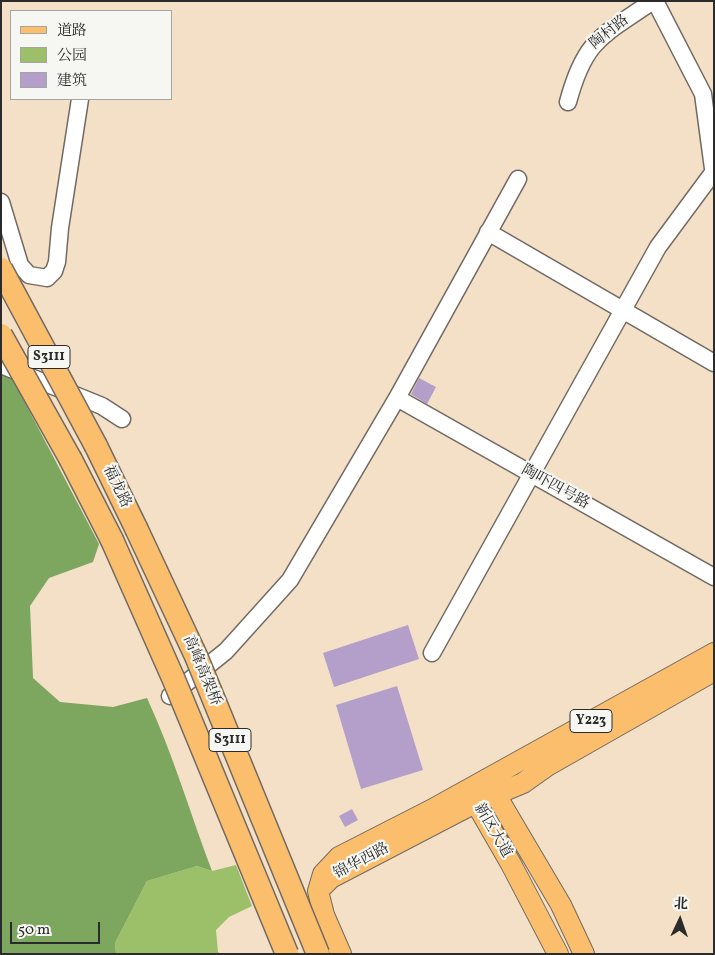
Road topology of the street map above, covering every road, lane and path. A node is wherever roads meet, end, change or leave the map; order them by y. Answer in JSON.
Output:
{"nodes":[{"id":1,"x":654,"y":1,"type":"edge"},
{"id":2,"x":80,"y":100,"type":"edge"},
{"id":3,"x":568,"y":102,"type":"dead end"},
{"id":4,"x":713,"y":175,"type":"edge"},
{"id":5,"x":518,"y":179,"type":"dead end"},
{"id":6,"x":1,"y":202,"type":"edge"},
{"id":7,"x":488,"y":232,"type":"junction"},
{"id":8,"x":1,"y":269,"type":"edge"},
{"id":9,"x":622,"y":311,"type":"junction"},
{"id":10,"x":1,"y":335,"type":"edge"},
{"id":11,"x":714,"y":363,"type":"edge"},
{"id":12,"x":1,"y":365,"type":"edge"},
{"id":13,"x":397,"y":398,"type":"junction"},
{"id":14,"x":122,"y":419,"type":"dead end"},
{"id":15,"x":532,"y":475,"type":"junction"},
{"id":16,"x":136,"y":528,"type":"joint"},
{"id":17,"x":112,"y":540,"type":"joint"},
{"id":18,"x":714,"y":577,"type":"edge"},
{"id":19,"x":432,"y":653,"type":"dead end"},
{"id":20,"x":714,"y":653,"type":"edge"},
{"id":21,"x":714,"y":671,"type":"edge"},
{"id":22,"x":170,"y":696,"type":"dead end"},
{"id":23,"x":496,"y":795,"type":"junction"},
{"id":24,"x":472,"y":796,"type":"junction"},
{"id":25,"x":532,"y":853,"type":"junction"},
{"id":26,"x":511,"y":864,"type":"junction"},
{"id":27,"x":287,"y":954,"type":"edge"},
{"id":28,"x":318,"y":954,"type":"edge"},
{"id":29,"x":340,"y":954,"type":"edge"},
{"id":30,"x":558,"y":954,"type":"edge"},
{"id":31,"x":584,"y":954,"type":"edge"}],
"edges":[{"from":1,"to":3,"type":"street","name":"陶村路"},
{"from":1,"to":4,"type":"street"},
{"from":2,"to":6,"type":"street"},
{"from":4,"to":9,"type":"street"},
{"from":5,"to":7,"type":"street"},
{"from":7,"to":9,"type":"street"},
{"from":7,"to":13,"type":"street"},
{"from":8,"to":16,"type":"highway","name":"福龙路","number":"S3111","bridge":true},
{"from":9,"to":11,"type":"street"},
{"from":9,"to":15,"type":"street"},
{"from":10,"to":17,"type":"highway","name":"福龙路","number":"S3111","bridge":true},
{"from":12,"to":14,"type":"street"},
{"from":13,"to":15,"type":"street","name":"陶吓四号路"},
{"from":13,"to":22,"type":"street"},
{"from":15,"to":18,"type":"street","name":"陶吓四号路"},
{"from":15,"to":19,"type":"street"},
{"from":16,"to":28,"type":"highway","name":"高峰高架桥","number":"S3111","bridge":true},
{"from":17,"to":27,"type":"highway","name":"高峰高架桥","number":"S3111","bridge":true},
{"from":20,"to":24,"type":"main road","name":"锦华西路","number":"Y223"},
{"from":21,"to":23,"type":"main road","number":"Y223"},
{"from":23,"to":24,"type":"main road","name":"新区大道"},
{"from":23,"to":25,"type":"main road","name":"新区大道"},
{"from":24,"to":26,"type":"main road","name":"新区大道"},
{"from":24,"to":29,"type":"main road","name":"锦华西路","number":"Y223"},
{"from":25,"to":26,"type":"main road"},
{"from":25,"to":31,"type":"main road","name":"新区大道"},
{"from":26,"to":30,"type":"main road","name":"新区大道"}]}
